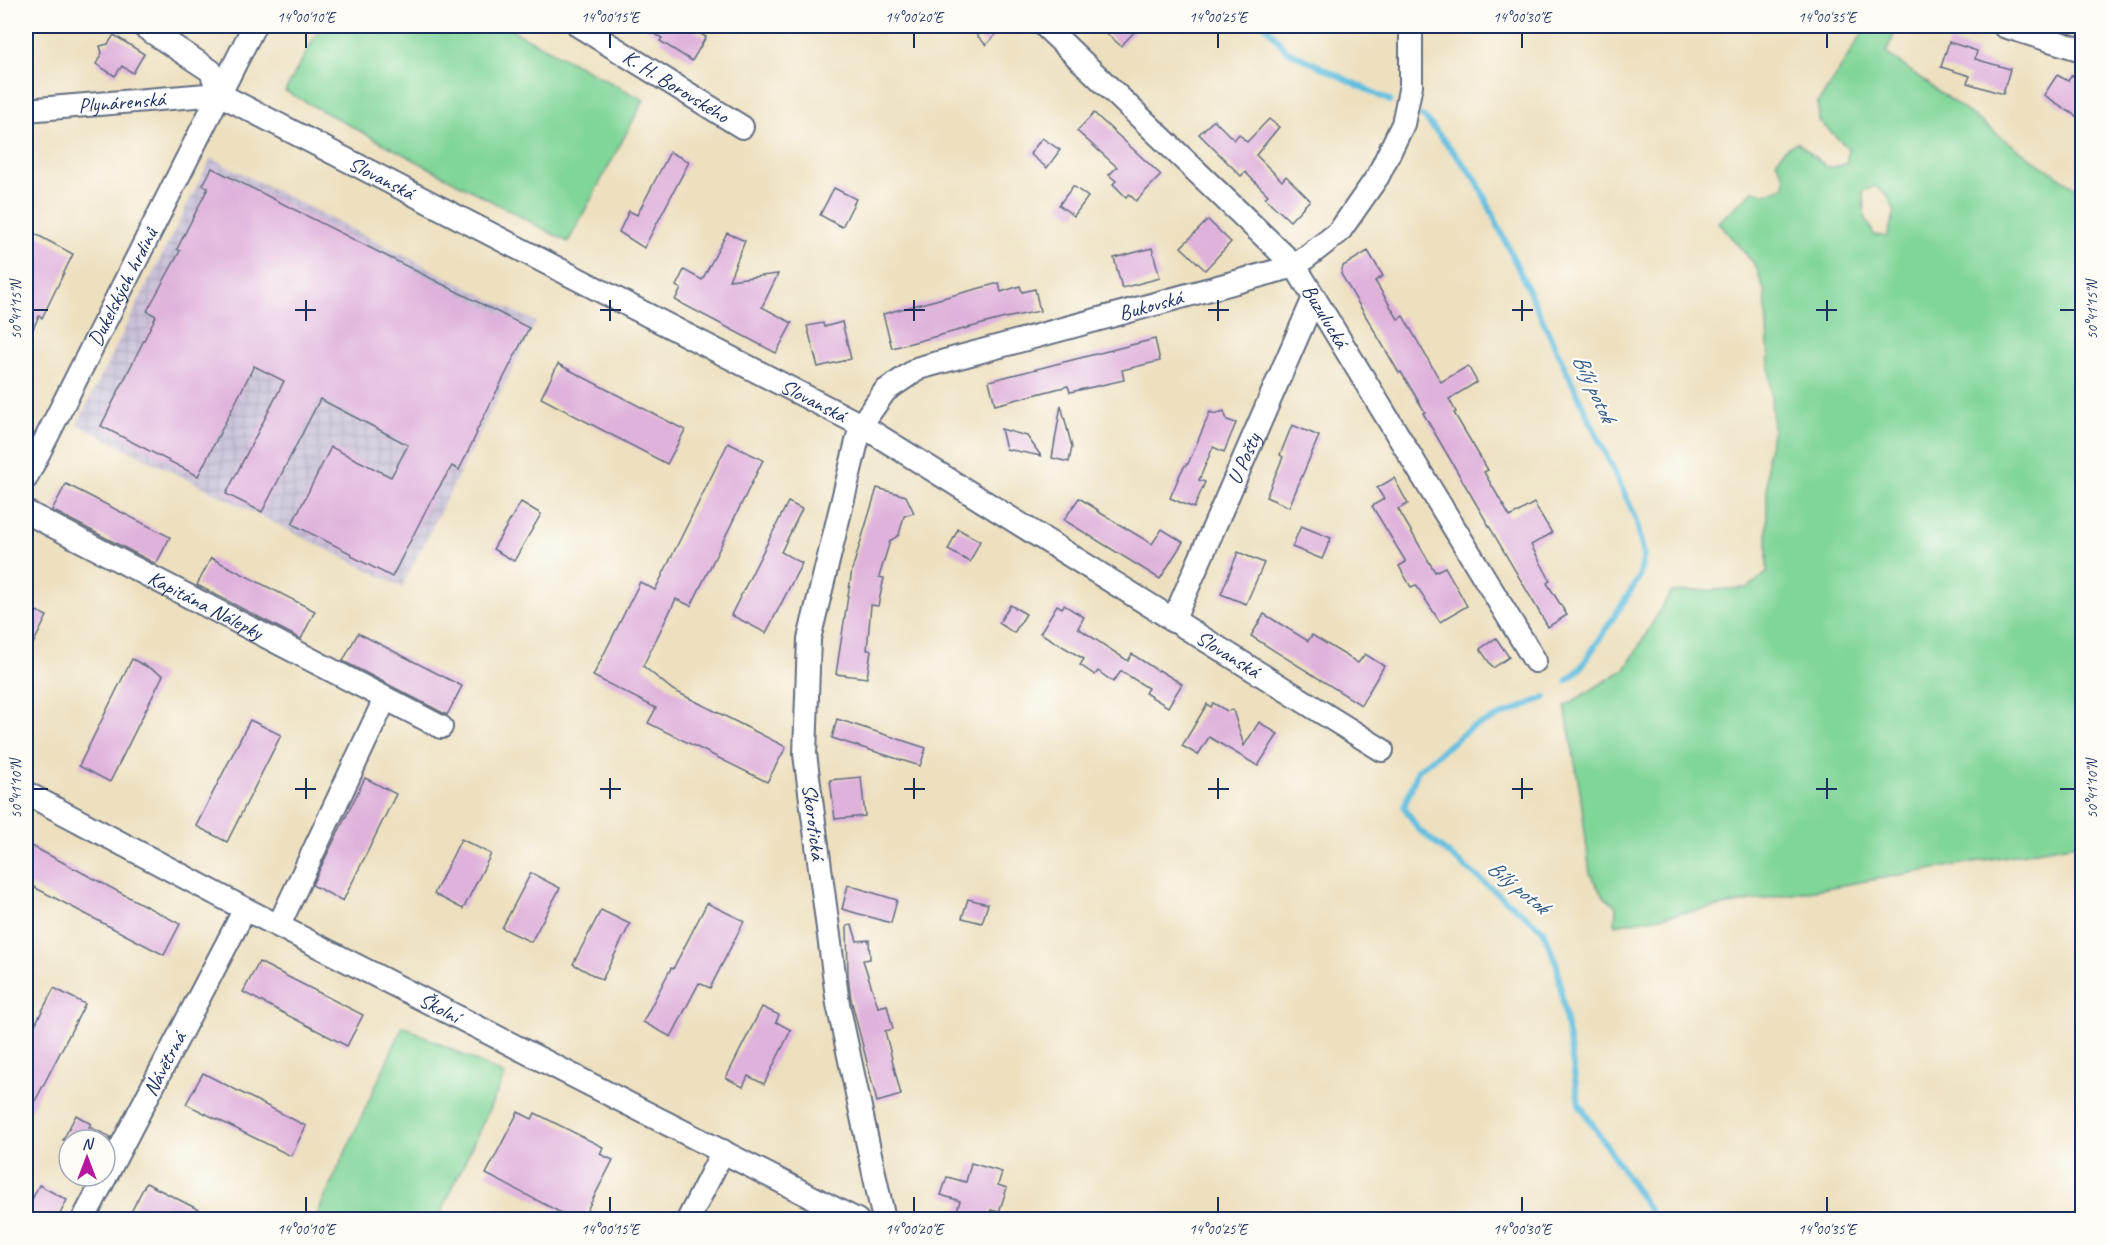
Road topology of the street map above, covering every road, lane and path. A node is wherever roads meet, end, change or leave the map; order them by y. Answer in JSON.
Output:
{"nodes":[{"id":1,"x":143,"y":26,"type":"edge"},
{"id":2,"x":254,"y":26,"type":"edge"},
{"id":3,"x":579,"y":26,"type":"edge"},
{"id":4,"x":1045,"y":26,"type":"edge"},
{"id":5,"x":1411,"y":26,"type":"edge"},
{"id":6,"x":2004,"y":26,"type":"edge"},
{"id":7,"x":2082,"y":51,"type":"edge"},
{"id":8,"x":219,"y":94,"type":"junction"},
{"id":9,"x":26,"y":110,"type":"edge"},
{"id":10,"x":742,"y":127,"type":"dead end"},
{"id":11,"x":1295,"y":266,"type":"junction"},
{"id":12,"x":1314,"y":298,"type":"junction"},
{"id":13,"x":861,"y":425,"type":"junction"},
{"id":14,"x":26,"y":478,"type":"edge"},
{"id":15,"x":26,"y":513,"type":"edge"},
{"id":16,"x":1173,"y":621,"type":"junction"},
{"id":17,"x":1535,"y":662,"type":"dead end"},
{"id":18,"x":385,"y":699,"type":"junction"},
{"id":19,"x":441,"y":727,"type":"dead end"},
{"id":20,"x":1382,"y":750,"type":"dead end"},
{"id":21,"x":26,"y":793,"type":"edge"},
{"id":22,"x":244,"y":909,"type":"junction"},
{"id":23,"x":279,"y":925,"type":"junction"},
{"id":24,"x":723,"y":1151,"type":"junction"},
{"id":25,"x":84,"y":1220,"type":"edge"},
{"id":26,"x":688,"y":1220,"type":"edge"},
{"id":27,"x":856,"y":1220,"type":"edge"},
{"id":28,"x":884,"y":1220,"type":"edge"}],
"edges":[{"from":1,"to":8,"type":"street"},
{"from":2,"to":8,"type":"street","name":"Dukelských hrdinů"},
{"from":3,"to":10,"type":"street","name":"K. H. Borovského"},
{"from":4,"to":11,"type":"street","name":"Buzulucká"},
{"from":5,"to":11,"type":"street","name":"Bukovská"},
{"from":6,"to":7,"type":"street"},
{"from":8,"to":9,"type":"street","name":"Plynárenská"},
{"from":8,"to":13,"type":"street","name":"Slovanská"},
{"from":8,"to":14,"type":"street","name":"Dukelských hrdinů"},
{"from":11,"to":12,"type":"street","name":"Buzulucká"},
{"from":11,"to":13,"type":"street","name":"Bukovská"},
{"from":12,"to":16,"type":"street","name":"U Pošty"},
{"from":12,"to":17,"type":"street","name":"Buzulucká"},
{"from":13,"to":16,"type":"street","name":"Slovanská"},
{"from":13,"to":28,"type":"street","name":"Skorotická"},
{"from":15,"to":18,"type":"street","name":"Kapitána Nálepky"},
{"from":16,"to":20,"type":"street","name":"Slovanská"},
{"from":18,"to":19,"type":"street","name":"Kapitána Nálepky"},
{"from":18,"to":23,"type":"street"},
{"from":21,"to":22,"type":"street","name":"Školní"},
{"from":22,"to":23,"type":"street","name":"Školní"},
{"from":22,"to":25,"type":"street","name":"Návětrná"},
{"from":23,"to":24,"type":"street","name":"Školní"},
{"from":24,"to":26,"type":"street"},
{"from":24,"to":27,"type":"street","name":"Školní"}]}
